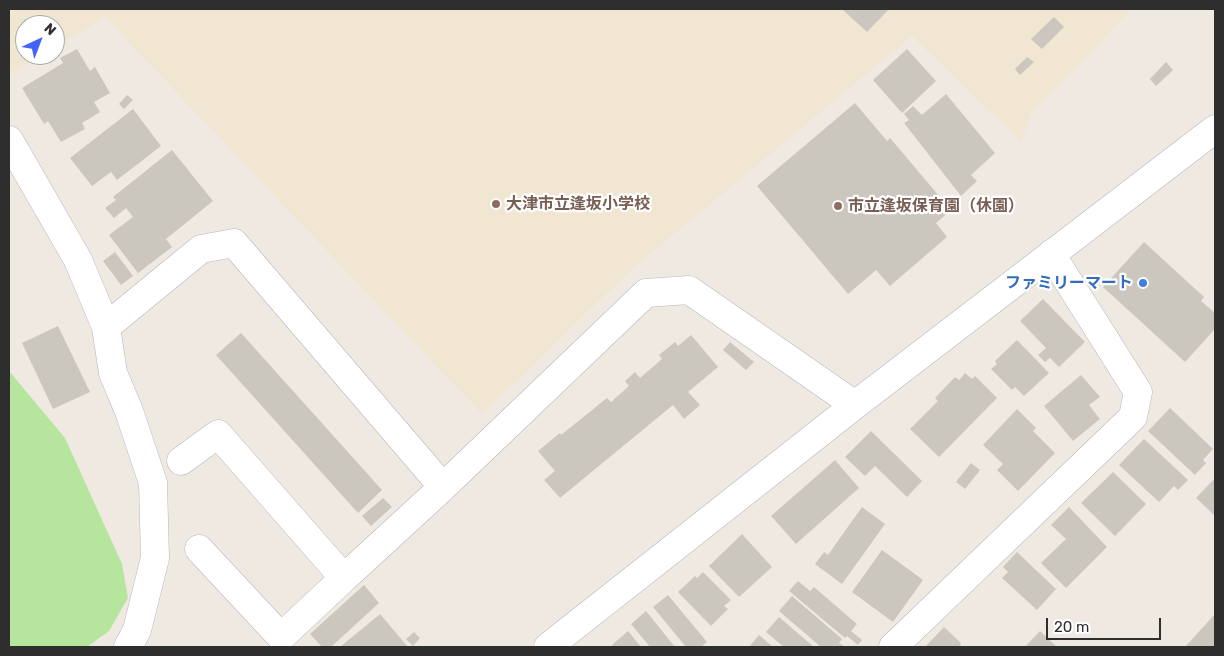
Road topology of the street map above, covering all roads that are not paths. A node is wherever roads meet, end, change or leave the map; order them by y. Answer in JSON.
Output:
{"nodes":[{"id":1,"x":1215,"y":129,"type":"edge"},
{"id":2,"x":9,"y":140,"type":"edge"},
{"id":3,"x":1052,"y":254,"type":"junction"},
{"id":4,"x":106,"y":327,"type":"junction"},
{"id":5,"x":855,"y":405,"type":"junction"},
{"id":6,"x":181,"y":461,"type":"dead end"},
{"id":7,"x":442,"y":487,"type":"junction"},
{"id":8,"x":200,"y":549,"type":"dead end"},
{"id":9,"x":344,"y":578,"type":"junction"},
{"id":10,"x":128,"y":647,"type":"edge"},
{"id":11,"x":548,"y":647,"type":"edge"},
{"id":12,"x":893,"y":647,"type":"edge"}],
"edges":[{"from":1,"to":3,"type":"street"},
{"from":2,"to":4,"type":"street"},
{"from":3,"to":5,"type":"street"},
{"from":3,"to":12,"type":"street"},
{"from":4,"to":7,"type":"street"},
{"from":4,"to":10,"type":"street"},
{"from":5,"to":7,"type":"street"},
{"from":5,"to":11,"type":"street"},
{"from":6,"to":9,"type":"street"},
{"from":7,"to":9,"type":"street"},
{"from":8,"to":9,"type":"street"}]}
